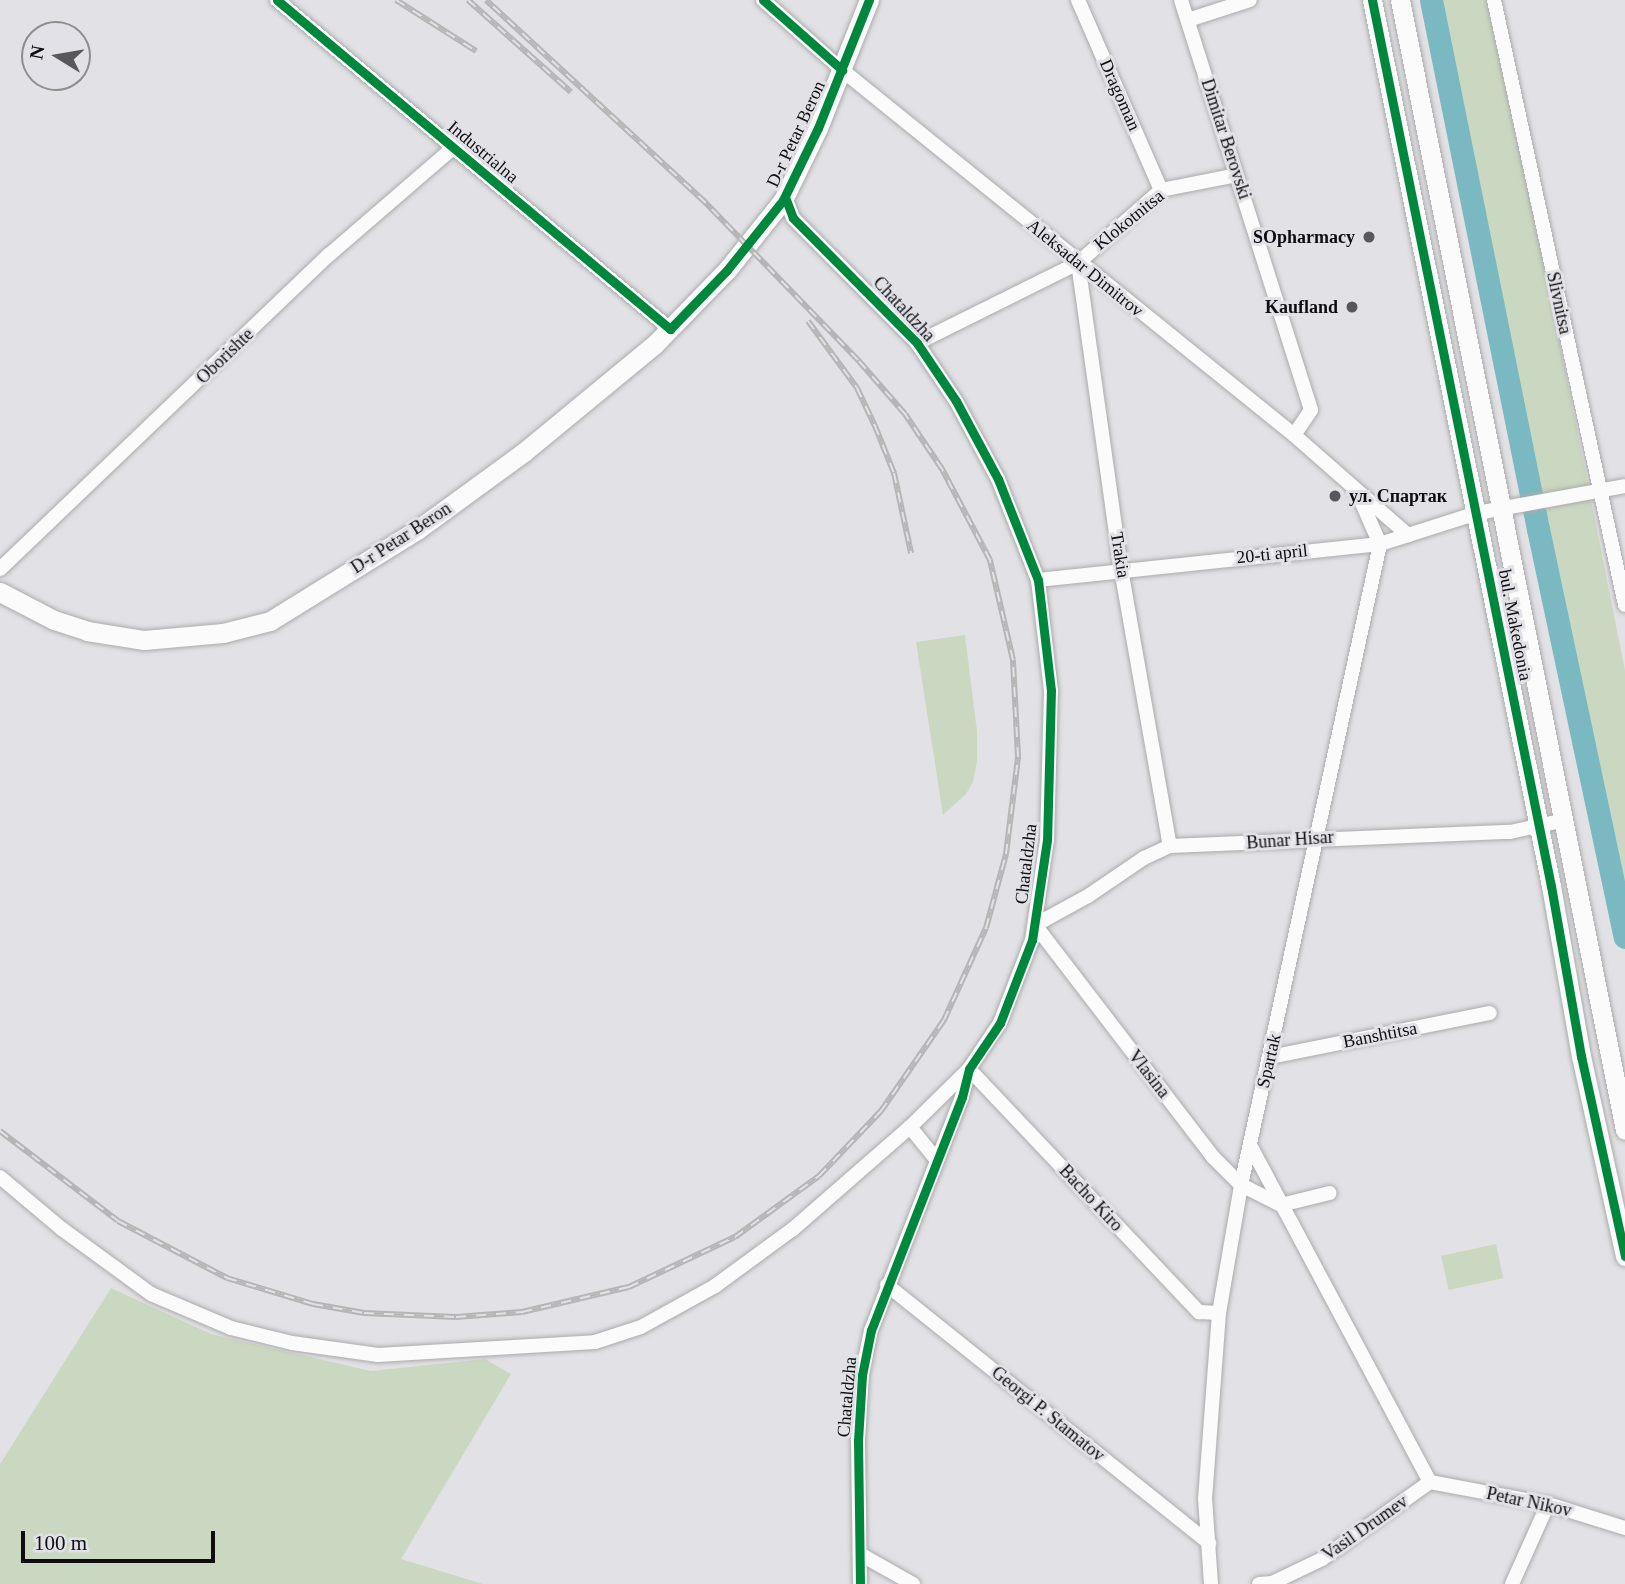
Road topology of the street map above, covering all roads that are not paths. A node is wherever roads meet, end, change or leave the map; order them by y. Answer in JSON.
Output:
{"nodes":[{"id":1,"x":277,"y":0,"type":"edge"},
{"id":2,"x":763,"y":0,"type":"edge"},
{"id":3,"x":869,"y":0,"type":"edge"},
{"id":4,"x":1078,"y":0,"type":"edge"},
{"id":5,"x":1181,"y":0,"type":"edge"},
{"id":6,"x":1250,"y":0,"type":"edge"},
{"id":7,"x":1372,"y":0,"type":"edge"},
{"id":8,"x":1400,"y":0,"type":"edge"},
{"id":9,"x":1494,"y":0,"type":"edge"},
{"id":10,"x":1188,"y":20,"type":"junction"},
{"id":11,"x":842,"y":71,"type":"junction"},
{"id":12,"x":453,"y":148,"type":"junction"},
{"id":13,"x":1237,"y":175,"type":"junction"},
{"id":14,"x":1161,"y":190,"type":"junction"},
{"id":15,"x":785,"y":197,"type":"junction"},
{"id":16,"x":1077,"y":262,"type":"junction"},
{"id":17,"x":670,"y":328,"type":"junction"},
{"id":18,"x":917,"y":343,"type":"junction"},
{"id":19,"x":1294,"y":435,"type":"junction"},
{"id":20,"x":1625,"y":486,"type":"edge"},
{"id":21,"x":1356,"y":490,"type":"junction"},
{"id":22,"x":1600,"y":491,"type":"junction"},
{"id":23,"x":1507,"y":506,"type":"junction"},
{"id":24,"x":1477,"y":513,"type":"junction"},
{"id":25,"x":1408,"y":535,"type":"junction"},
{"id":26,"x":1380,"y":544,"type":"junction"},
{"id":27,"x":0,"y":569,"type":"edge"},
{"id":28,"x":1121,"y":569,"type":"junction"},
{"id":29,"x":1038,"y":580,"type":"junction"},
{"id":30,"x":0,"y":592,"type":"edge"},
{"id":31,"x":1625,"y":605,"type":"edge"},
{"id":32,"x":1565,"y":820,"type":"junction"},
{"id":33,"x":1539,"y":826,"type":"junction"},
{"id":34,"x":1317,"y":838,"type":"junction"},
{"id":35,"x":1170,"y":846,"type":"junction"},
{"id":36,"x":1035,"y":925,"type":"junction"},
{"id":37,"x":1490,"y":1013,"type":"dead end"},
{"id":38,"x":1270,"y":1057,"type":"junction"},
{"id":39,"x":969,"y":1069,"type":"junction"},
{"id":40,"x":911,"y":1127,"type":"junction"},
{"id":41,"x":1625,"y":1130,"type":"edge"},
{"id":42,"x":1250,"y":1145,"type":"junction"},
{"id":43,"x":936,"y":1158,"type":"junction"},
{"id":44,"x":0,"y":1177,"type":"edge"},
{"id":45,"x":1241,"y":1185,"type":"junction"},
{"id":46,"x":1330,"y":1193,"type":"dead end"},
{"id":47,"x":1281,"y":1205,"type":"junction"},
{"id":48,"x":1625,"y":1256,"type":"edge"},
{"id":49,"x":887,"y":1284,"type":"junction"},
{"id":50,"x":1219,"y":1313,"type":"junction"},
{"id":51,"x":1430,"y":1482,"type":"junction"},
{"id":52,"x":1548,"y":1504,"type":"junction"},
{"id":53,"x":1625,"y":1528,"type":"edge"},
{"id":54,"x":1209,"y":1543,"type":"junction"},
{"id":55,"x":860,"y":1554,"type":"junction"},
{"id":56,"x":860,"y":1584,"type":"edge"},
{"id":57,"x":913,"y":1584,"type":"edge"},
{"id":58,"x":1211,"y":1584,"type":"edge"},
{"id":59,"x":1259,"y":1584,"type":"edge"},
{"id":60,"x":1512,"y":1584,"type":"edge"}],
"edges":[{"from":1,"to":12,"type":"street","name":"Industrialna"},
{"from":2,"to":11,"type":"street","name":"Aleksadar Dimitrov"},
{"from":3,"to":11,"type":"street","name":"D-r Petar Beron"},
{"from":4,"to":14,"type":"street","name":"Dragoman"},
{"from":5,"to":10,"type":"street","name":"Dimitar Berovski"},
{"from":6,"to":10,"type":"street"},
{"from":7,"to":24,"type":"street","name":"bul. Makedonia"},
{"from":8,"to":23,"type":"street","name":"bul. Makedonia"},
{"from":9,"to":22,"type":"street","name":"Slivnitsa"},
{"from":10,"to":13,"type":"street","name":"Dimitar Berovski"},
{"from":11,"to":15,"type":"street","name":"D-r Petar Beron"},
{"from":11,"to":16,"type":"street","name":"Aleksadar Dimitrov"},
{"from":12,"to":17,"type":"street","name":"Industrialna"},
{"from":12,"to":27,"type":"street","name":"Oborishte"},
{"from":13,"to":14,"type":"street","name":"Klokotnitsa"},
{"from":13,"to":19,"type":"street","name":"Dimitar Berovski"},
{"from":14,"to":16,"type":"street","name":"Klokotnitsa"},
{"from":15,"to":17,"type":"street","name":"D-r Petar Beron"},
{"from":15,"to":18,"type":"street","name":"Chataldzha"},
{"from":16,"to":18,"type":"street","name":"Klokotnitsa"},
{"from":16,"to":19,"type":"street","name":"Aleksadar Dimitrov"},
{"from":16,"to":28,"type":"street","name":"Trakia"},
{"from":17,"to":30,"type":"street","name":"D-r Petar Beron"},
{"from":18,"to":29,"type":"street","name":"Chataldzha"},
{"from":19,"to":21,"type":"street","name":"Aleksadar Dimitrov"},
{"from":20,"to":22,"type":"street","name":"20-ti april"},
{"from":21,"to":25,"type":"street","name":"Aleksadar Dimitrov"},
{"from":21,"to":26,"type":"street"},
{"from":22,"to":23,"type":"street","name":"20-ti april"},
{"from":22,"to":31,"type":"street","name":"Slivnitsa"},
{"from":23,"to":24,"type":"street","name":"20-ti april"},
{"from":23,"to":32,"type":"street","name":"bul. Makedonia"},
{"from":24,"to":25,"type":"street","name":"20-ti april"},
{"from":24,"to":33,"type":"street","name":"bul. Makedonia"},
{"from":25,"to":26,"type":"street","name":"20-ti april"},
{"from":26,"to":28,"type":"street","name":"20-ti april"},
{"from":26,"to":34,"type":"street","name":"Spartak"},
{"from":28,"to":29,"type":"street","name":"20-ti april"},
{"from":28,"to":35,"type":"street","name":"Trakia"},
{"from":29,"to":36,"type":"street","name":"Chataldzha"},
{"from":32,"to":33,"type":"street","name":"Bunar Hisar"},
{"from":32,"to":41,"type":"street","name":"bul. Makedonia"},
{"from":33,"to":34,"type":"street","name":"Bunar Hisar"},
{"from":33,"to":48,"type":"street","name":"bul. Makedonia"},
{"from":34,"to":35,"type":"street","name":"Bunar Hisar"},
{"from":34,"to":38,"type":"street","name":"Spartak"},
{"from":35,"to":36,"type":"street","name":"Bunar Hisar"},
{"from":36,"to":39,"type":"street","name":"Chataldzha"},
{"from":36,"to":45,"type":"street","name":"Vlasina"},
{"from":37,"to":38,"type":"street","name":"Banshtitsa"},
{"from":38,"to":42,"type":"street","name":"Spartak"},
{"from":39,"to":40,"type":"street"},
{"from":39,"to":43,"type":"street","name":"Chataldzha"},
{"from":39,"to":50,"type":"street","name":"Bacho Kiro"},
{"from":40,"to":43,"type":"street"},
{"from":40,"to":44,"type":"street"},
{"from":42,"to":45,"type":"street","name":"Spartak"},
{"from":42,"to":47,"type":"street"},
{"from":43,"to":49,"type":"street","name":"Chataldzha"},
{"from":45,"to":47,"type":"street","name":"Vlasina"},
{"from":45,"to":50,"type":"street","name":"Spartak"},
{"from":46,"to":47,"type":"street"},
{"from":47,"to":51,"type":"street"},
{"from":49,"to":54,"type":"street","name":"Georgi P. Stamatov"},
{"from":49,"to":55,"type":"street","name":"Chataldzha"},
{"from":50,"to":54,"type":"street","name":"Spartak"},
{"from":51,"to":52,"type":"street","name":"Petar Nikov"},
{"from":51,"to":59,"type":"street","name":"Vasil Drumev"},
{"from":52,"to":53,"type":"street","name":"Petar Nikov"},
{"from":52,"to":60,"type":"street"},
{"from":54,"to":58,"type":"street","name":"Spartak"},
{"from":55,"to":56,"type":"street","name":"Chataldzha"},
{"from":55,"to":57,"type":"street"}]}
